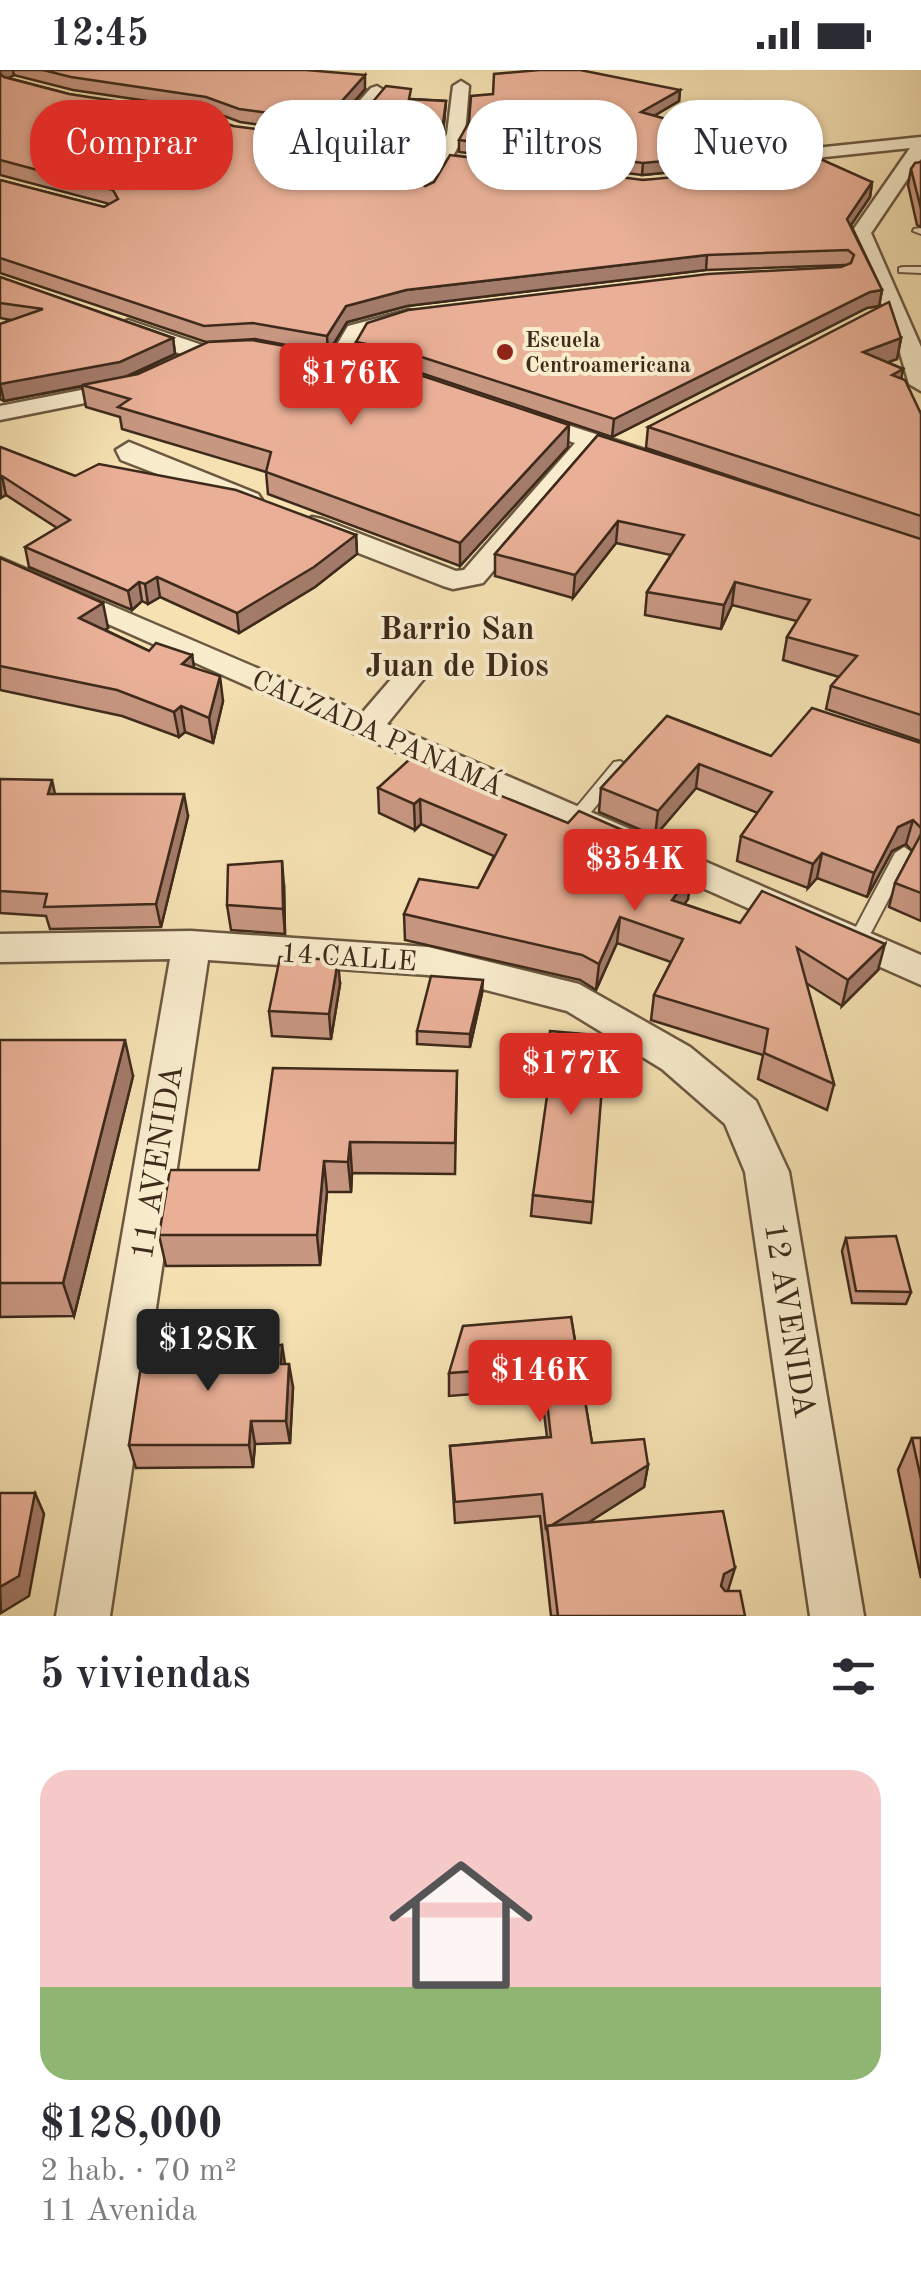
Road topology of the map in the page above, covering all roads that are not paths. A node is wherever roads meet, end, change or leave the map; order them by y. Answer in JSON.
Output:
{"nodes":[{"id":1,"x":461,"y":86,"type":"dead end"},
{"id":2,"x":376,"y":91,"type":"edge"},
{"id":3,"x":368,"y":100,"type":"edge"},
{"id":4,"x":235,"y":131,"type":"edge"},
{"id":5,"x":253,"y":134,"type":"edge"},
{"id":6,"x":921,"y":144,"type":"edge"},
{"id":7,"x":823,"y":154,"type":"edge"},
{"id":8,"x":446,"y":155,"type":"edge"},
{"id":9,"x":823,"y":164,"type":"edge"},
{"id":10,"x":836,"y":170,"type":"edge"},
{"id":11,"x":865,"y":183,"type":"edge"},
{"id":12,"x":888,"y":194,"type":"junction"},
{"id":13,"x":903,"y":270,"type":"dead end"},
{"id":14,"x":921,"y":270,"type":"edge"},
{"id":15,"x":426,"y":315,"type":"edge"},
{"id":16,"x":104,"y":318,"type":"edge"},
{"id":17,"x":254,"y":350,"type":"edge"},
{"id":18,"x":203,"y":353,"type":"junction"},
{"id":19,"x":306,"y":358,"type":"edge"},
{"id":20,"x":338,"y":362,"type":"junction"},
{"id":21,"x":366,"y":368,"type":"edge"},
{"id":22,"x":181,"y":370,"type":"edge"},
{"id":23,"x":148,"y":384,"type":"edge"},
{"id":24,"x":921,"y":384,"type":"edge"},
{"id":25,"x":496,"y":409,"type":"edge"},
{"id":26,"x":0,"y":413,"type":"edge"},
{"id":27,"x":652,"y":431,"type":"edge"},
{"id":28,"x":605,"y":444,"type":"junction"},
{"id":29,"x":129,"y":450,"type":"dead end"},
{"id":30,"x":652,"y":461,"type":"edge"},
{"id":31,"x":0,"y":566,"type":"edge"},
{"id":32,"x":416,"y":670,"type":"dead end"},
{"id":33,"x":368,"y":726,"type":"junction"},
{"id":34,"x":620,"y":766,"type":"edge"},
{"id":35,"x":576,"y":819,"type":"junction"},
{"id":36,"x":904,"y":853,"type":"dead end"},
{"id":37,"x":857,"y":942,"type":"junction"},
{"id":38,"x":191,"y":945,"type":"junction"},
{"id":39,"x":0,"y":948,"type":"edge"},
{"id":40,"x":921,"y":970,"type":"edge"},
{"id":41,"x":676,"y":1058,"type":"joint"},
{"id":42,"x":83,"y":1616,"type":"edge"},
{"id":43,"x":837,"y":1616,"type":"edge"}],
"edges":[{"from":1,"to":8,"type":"street"},
{"from":2,"to":3,"type":"street"},
{"from":4,"to":5,"type":"street"},
{"from":6,"to":7,"type":"street"},
{"from":6,"to":12,"type":"street"},
{"from":9,"to":10,"type":"street"},
{"from":11,"to":12,"type":"street"},
{"from":12,"to":24,"type":"street"},
{"from":13,"to":14,"type":"lane"},
{"from":15,"to":20,"type":"street"},
{"from":16,"to":18,"type":"street"},
{"from":17,"to":18,"type":"street"},
{"from":18,"to":22,"type":"street"},
{"from":19,"to":20,"type":"street"},
{"from":20,"to":21,"type":"street"},
{"from":23,"to":26,"type":"street"},
{"from":25,"to":28,"type":"street"},
{"from":27,"to":28,"type":"street"},
{"from":28,"to":29,"type":"street"},
{"from":28,"to":30,"type":"street"},
{"from":31,"to":33,"type":"street","name":"CALZADA PANAMÁ"},
{"from":32,"to":33,"type":"street"},
{"from":33,"to":35,"type":"street","name":"CALZADA PANAMÁ"},
{"from":34,"to":35,"type":"lane"},
{"from":35,"to":37,"type":"street","name":"CALZADA PANAMÁ"},
{"from":36,"to":37,"type":"lane"},
{"from":37,"to":40,"type":"street","name":"CALZADA PANAMÁ"},
{"from":38,"to":39,"type":"street","name":"14 CALLE"},
{"from":38,"to":41,"type":"street","name":"14 CALLE"},
{"from":38,"to":42,"type":"street","name":"11 AVENIDA"},
{"from":41,"to":43,"type":"street","name":"12 AVENIDA"}]}
